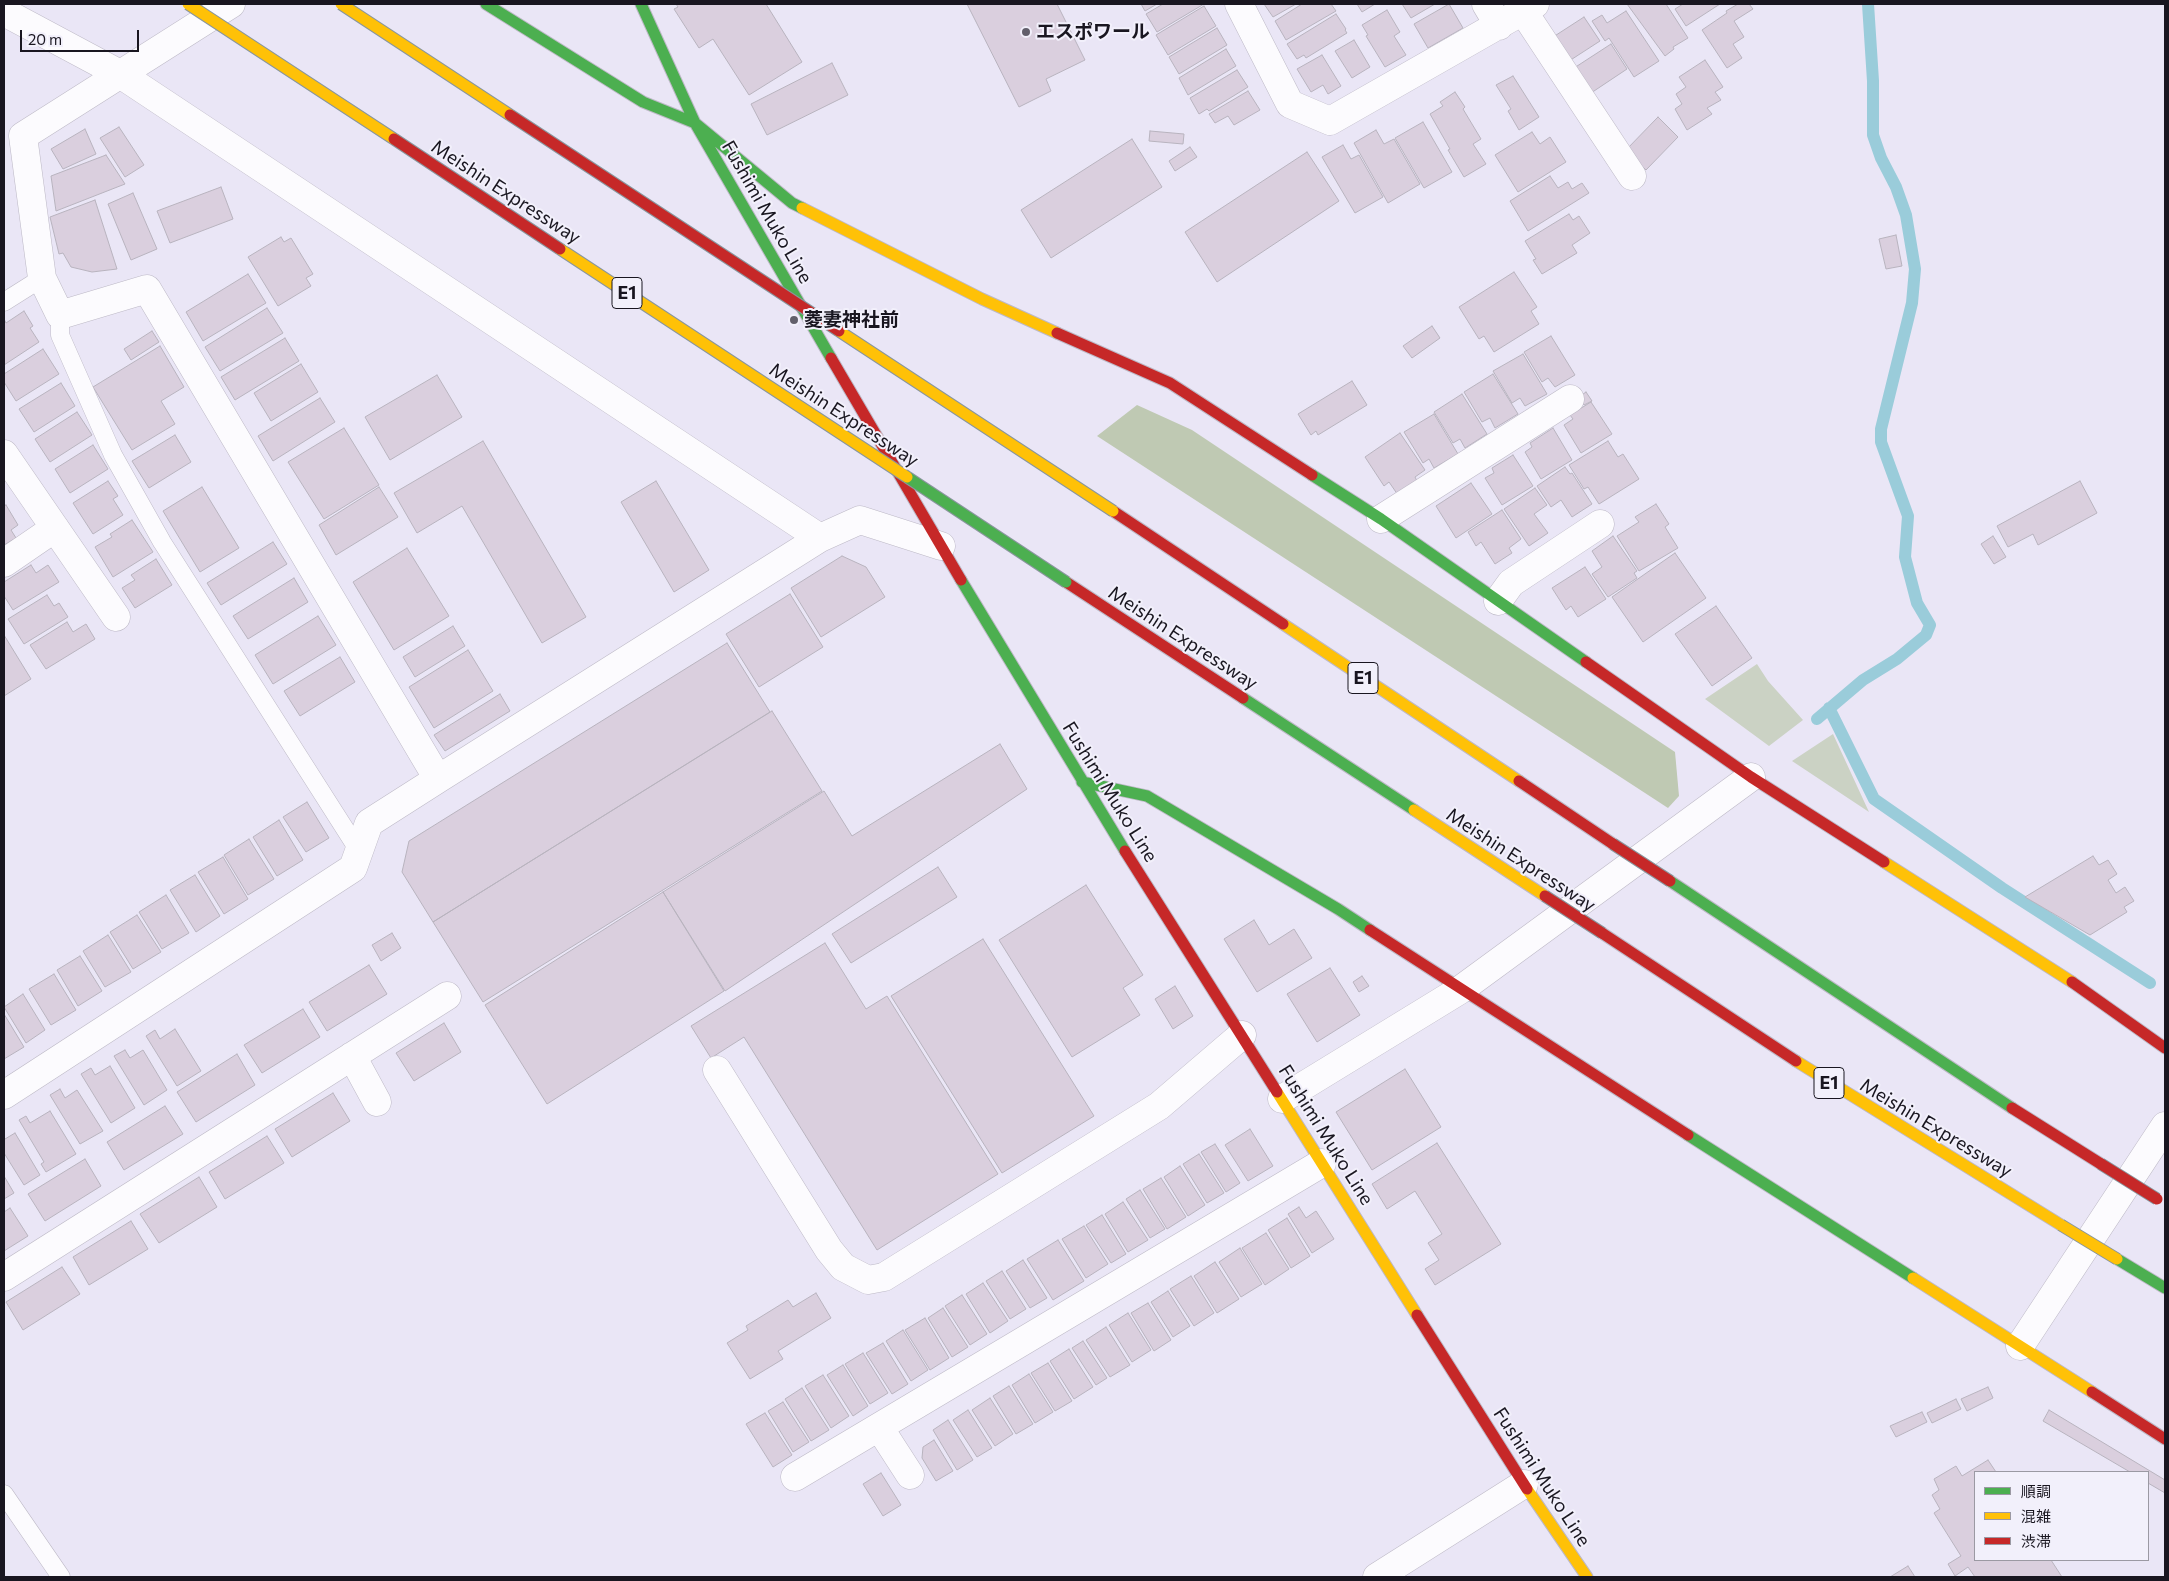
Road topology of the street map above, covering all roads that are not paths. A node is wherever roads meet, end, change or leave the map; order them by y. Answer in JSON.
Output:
{"nodes":[{"id":1,"x":188,"y":4,"type":"edge"},
{"id":2,"x":231,"y":4,"type":"edge"},
{"id":3,"x":340,"y":4,"type":"edge"},
{"id":4,"x":486,"y":4,"type":"edge"},
{"id":5,"x":641,"y":4,"type":"edge"},
{"id":6,"x":1239,"y":4,"type":"edge"},
{"id":7,"x":1529,"y":7,"type":"edge"},
{"id":8,"x":4,"y":12,"type":"edge"},
{"id":9,"x":1493,"y":15,"type":"edge"},
{"id":10,"x":120,"y":74,"type":"junction"},
{"id":11,"x":695,"y":123,"type":"junction"},
{"id":12,"x":1632,"y":176,"type":"dead end"},
{"id":13,"x":42,"y":278,"type":"junction"},
{"id":14,"x":4,"y":302,"type":"edge"},
{"id":15,"x":60,"y":314,"type":"junction"},
{"id":16,"x":1570,"y":399,"type":"dead end"},
{"id":17,"x":4,"y":454,"type":"edge"},
{"id":18,"x":1381,"y":519,"type":"junction"},
{"id":19,"x":1600,"y":524,"type":"dead end"},
{"id":20,"x":55,"y":528,"type":"junction"},
{"id":21,"x":820,"y":538,"type":"junction"},
{"id":22,"x":940,"y":546,"type":"junction"},
{"id":23,"x":4,"y":563,"type":"edge"},
{"id":24,"x":1498,"y":601,"type":"junction"},
{"id":25,"x":116,"y":617,"type":"dead end"},
{"id":26,"x":1750,"y":777,"type":"junction"},
{"id":27,"x":438,"y":779,"type":"junction"},
{"id":28,"x":1082,"y":782,"type":"junction"},
{"id":29,"x":358,"y":851,"type":"junction"},
{"id":30,"x":1460,"y":990,"type":"junction"},
{"id":31,"x":447,"y":996,"type":"dead end"},
{"id":32,"x":1242,"y":1035,"type":"junction"},
{"id":33,"x":2165,"y":1048,"type":"edge"},
{"id":34,"x":352,"y":1056,"type":"junction"},
{"id":35,"x":717,"y":1070,"type":"dead end"},
{"id":36,"x":4,"y":1095,"type":"edge"},
{"id":37,"x":1282,"y":1099,"type":"junction"},
{"id":38,"x":377,"y":1102,"type":"dead end"},
{"id":39,"x":2165,"y":1126,"type":"edge"},
{"id":40,"x":1322,"y":1163,"type":"junction"},
{"id":41,"x":2161,"y":1201,"type":"edge"},
{"id":42,"x":4,"y":1277,"type":"edge"},
{"id":43,"x":2165,"y":1288,"type":"edge"},
{"id":44,"x":2020,"y":1346,"type":"junction"},
{"id":45,"x":879,"y":1427,"type":"junction"},
{"id":46,"x":2165,"y":1439,"type":"edge"},
{"id":47,"x":910,"y":1475,"type":"dead end"},
{"id":48,"x":796,"y":1477,"type":"dead end"},
{"id":49,"x":1524,"y":1484,"type":"junction"},
{"id":50,"x":4,"y":1494,"type":"edge"},
{"id":51,"x":62,"y":1577,"type":"edge"},
{"id":52,"x":1376,"y":1577,"type":"edge"},
{"id":53,"x":1587,"y":1577,"type":"edge"}],
"edges":[{"from":1,"to":43,"type":"main road","name":"Meishin Expressway","number":"E1","bridge":true},
{"from":2,"to":10,"type":"street"},
{"from":3,"to":41,"type":"main road","number":"E1","bridge":true},
{"from":4,"to":11,"type":"main road"},
{"from":5,"to":11,"type":"main road","name":"Fushimi Muko Line"},
{"from":6,"to":9,"type":"street"},
{"from":7,"to":9,"type":"street"},
{"from":7,"to":12,"type":"street"},
{"from":8,"to":10,"type":"street"},
{"from":10,"to":13,"type":"street"},
{"from":10,"to":21,"type":"street"},
{"from":11,"to":18,"type":"main road"},
{"from":11,"to":22,"type":"main road","name":"Fushimi Muko Line"},
{"from":13,"to":14,"type":"lane"},
{"from":13,"to":15,"type":"street"},
{"from":15,"to":27,"type":"street"},
{"from":15,"to":29,"type":"lane"},
{"from":16,"to":18,"type":"street"},
{"from":17,"to":20,"type":"street"},
{"from":18,"to":24,"type":"main road"},
{"from":19,"to":24,"type":"street"},
{"from":20,"to":23,"type":"street"},
{"from":20,"to":25,"type":"street"},
{"from":21,"to":22,"type":"street"},
{"from":21,"to":27,"type":"street"},
{"from":22,"to":28,"type":"main road","name":"Fushimi Muko Line"},
{"from":24,"to":26,"type":"main road"},
{"from":26,"to":30,"type":"street"},
{"from":26,"to":33,"type":"main road"},
{"from":27,"to":29,"type":"street"},
{"from":28,"to":30,"type":"main road"},
{"from":28,"to":32,"type":"main road","name":"Fushimi Muko Line"},
{"from":29,"to":36,"type":"street"},
{"from":30,"to":37,"type":"street"},
{"from":30,"to":44,"type":"main road"},
{"from":31,"to":34,"type":"street"},
{"from":32,"to":35,"type":"street"},
{"from":32,"to":37,"type":"main road","name":"Fushimi Muko Line"},
{"from":34,"to":38,"type":"street"},
{"from":34,"to":42,"type":"street"},
{"from":37,"to":40,"type":"main road","name":"Fushimi Muko Line"},
{"from":39,"to":44,"type":"street"},
{"from":40,"to":45,"type":"street"},
{"from":40,"to":49,"type":"main road","name":"Fushimi Muko Line"},
{"from":44,"to":46,"type":"main road"},
{"from":45,"to":47,"type":"street"},
{"from":45,"to":48,"type":"street"},
{"from":49,"to":52,"type":"street"},
{"from":49,"to":53,"type":"main road","name":"Fushimi Muko Line"},
{"from":50,"to":51,"type":"lane"}]}
